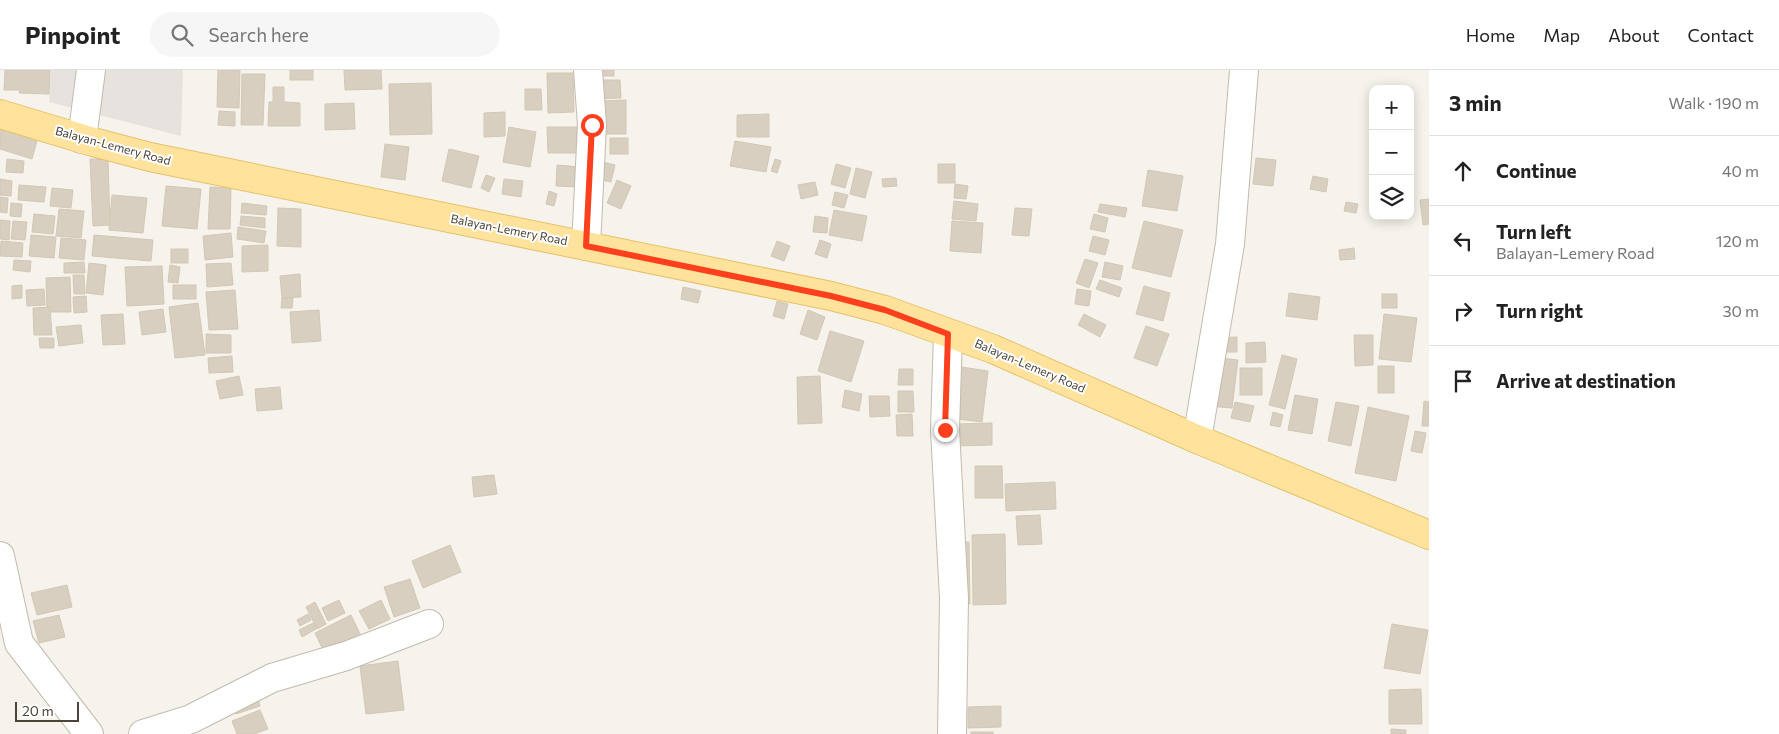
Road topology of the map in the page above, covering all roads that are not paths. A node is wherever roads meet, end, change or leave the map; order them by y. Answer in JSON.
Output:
{"nodes":[{"id":1,"x":91,"y":70,"type":"edge"},
{"id":2,"x":588,"y":70,"type":"edge"},
{"id":3,"x":1244,"y":70,"type":"edge"},
{"id":4,"x":0,"y":114,"type":"edge"},
{"id":5,"x":82,"y":139,"type":"junction"},
{"id":6,"x":586,"y":246,"type":"junction"},
{"id":7,"x":948,"y":334,"type":"junction"},
{"id":8,"x":1197,"y":439,"type":"junction"},
{"id":9,"x":1429,"y":535,"type":"edge"},
{"id":10,"x":0,"y":556,"type":"edge"},
{"id":11,"x":429,"y":624,"type":"dead end"},
{"id":12,"x":90,"y":734,"type":"edge"},
{"id":13,"x":143,"y":734,"type":"edge"},
{"id":14,"x":952,"y":734,"type":"edge"}],
"edges":[{"from":1,"to":5,"type":"street"},
{"from":2,"to":6,"type":"street"},
{"from":3,"to":8,"type":"street"},
{"from":4,"to":5,"type":"main road","name":"Balayan-Lemery Road"},
{"from":5,"to":6,"type":"main road","name":"Balayan-Lemery Road"},
{"from":6,"to":7,"type":"main road","name":"Balayan-Lemery Road"},
{"from":7,"to":8,"type":"main road","name":"Balayan-Lemery Road"},
{"from":7,"to":14,"type":"street"},
{"from":8,"to":9,"type":"main road","name":"Balayan-Lemery Road"},
{"from":10,"to":12,"type":"street"},
{"from":11,"to":13,"type":"street"}]}
